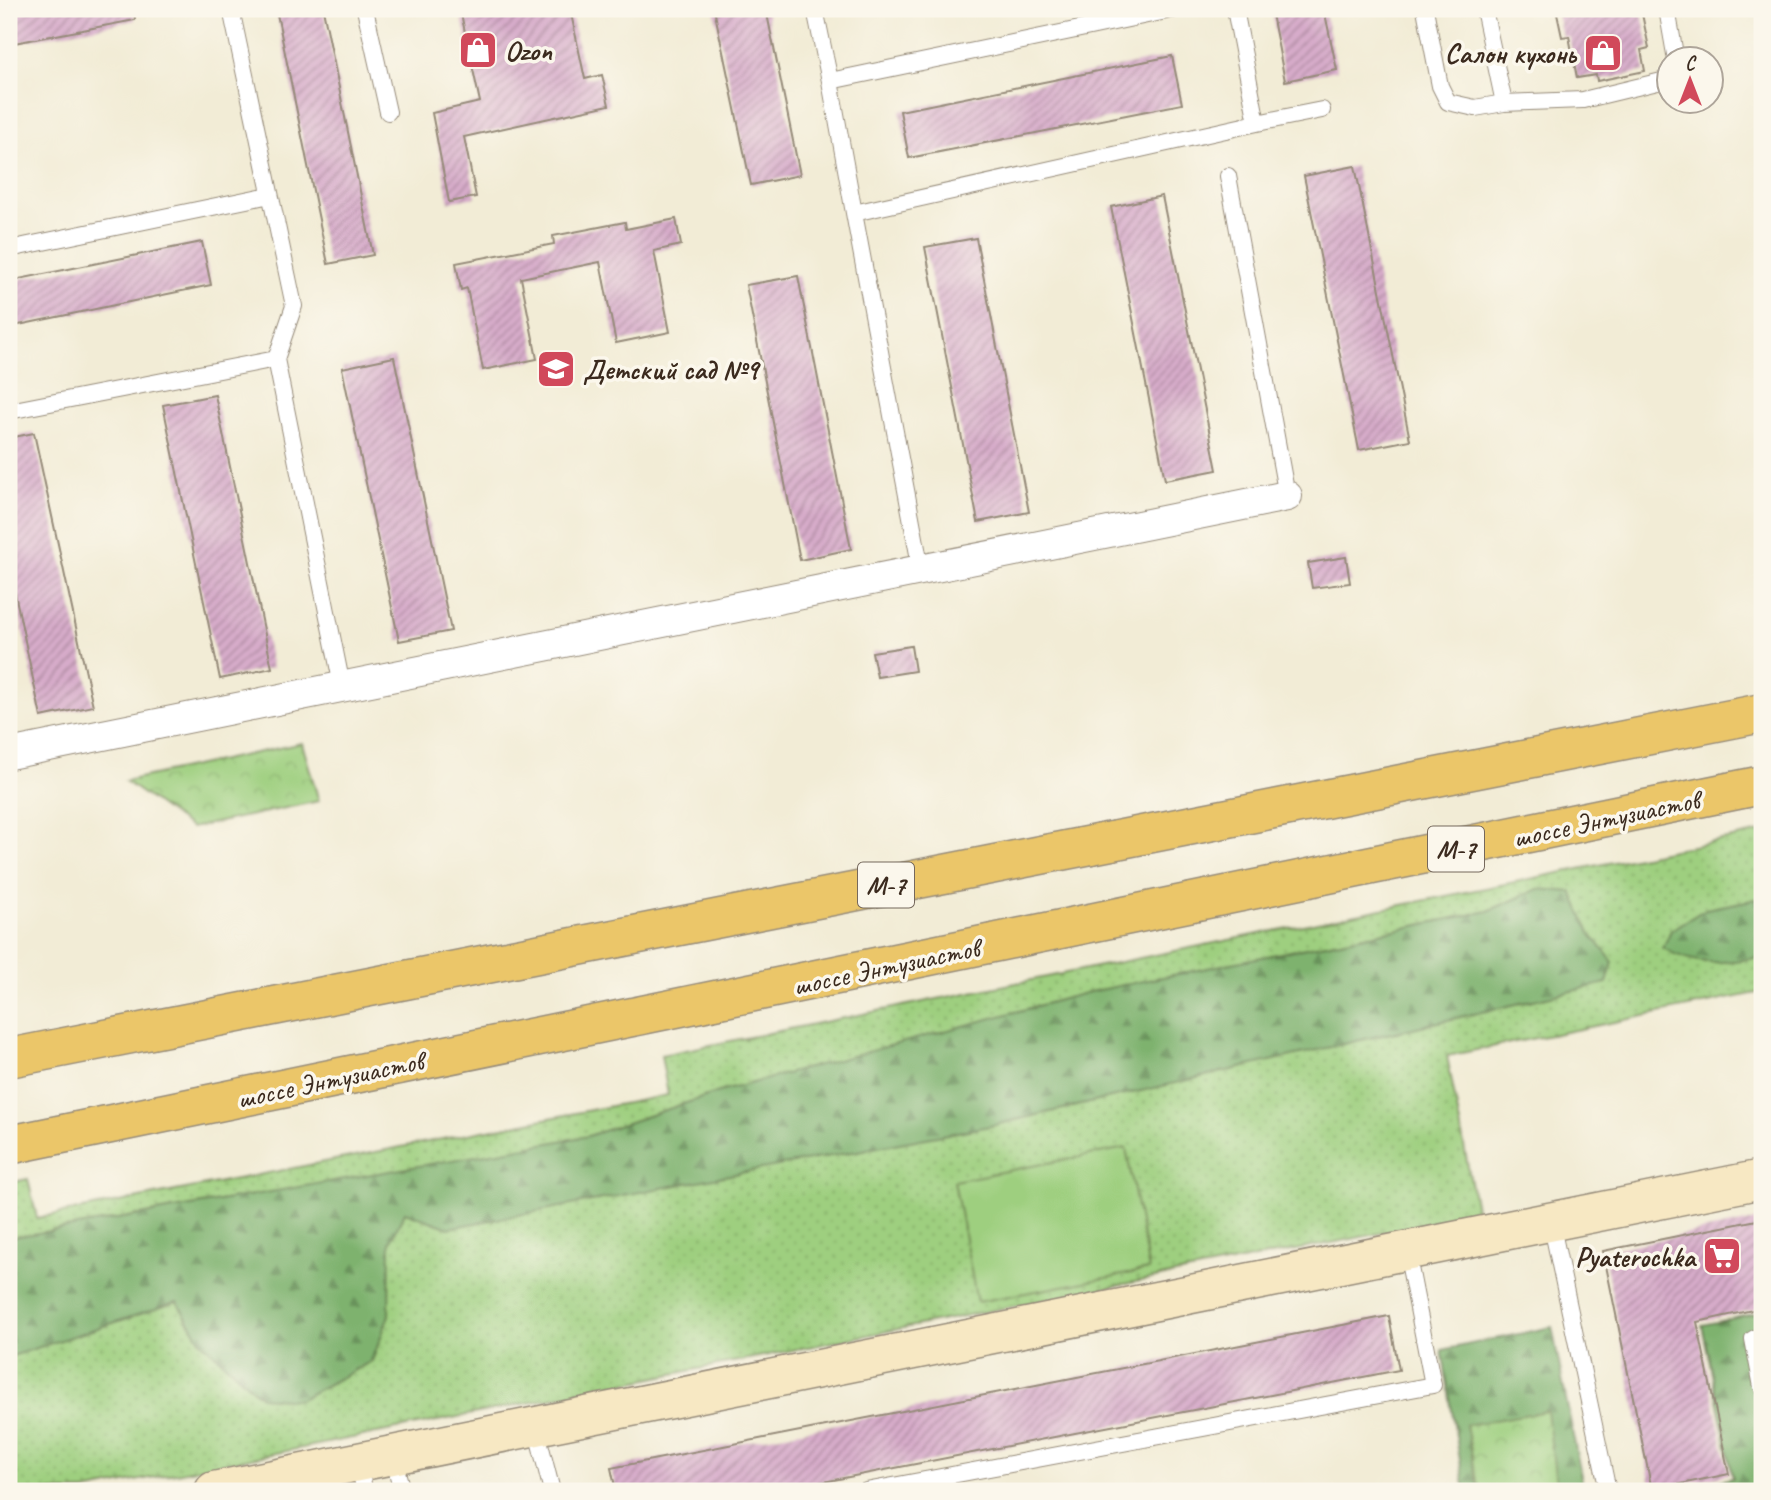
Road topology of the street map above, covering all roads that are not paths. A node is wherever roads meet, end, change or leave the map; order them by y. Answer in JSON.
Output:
{"nodes":[{"id":1,"x":231,"y":9,"type":"edge"},
{"id":2,"x":365,"y":9,"type":"edge"},
{"id":3,"x":815,"y":9,"type":"edge"},
{"id":4,"x":1176,"y":9,"type":"edge"},
{"id":5,"x":1235,"y":9,"type":"edge"},
{"id":6,"x":1425,"y":9,"type":"edge"},
{"id":7,"x":1484,"y":9,"type":"edge"},
{"id":8,"x":1667,"y":9,"type":"edge"},
{"id":9,"x":1674,"y":46,"type":"edge"},
{"id":10,"x":830,"y":81,"type":"junction"},
{"id":11,"x":1656,"y":82,"type":"edge"},
{"id":12,"x":1504,"y":103,"type":"junction"},
{"id":13,"x":1322,"y":110,"type":"dead end"},
{"id":14,"x":388,"y":112,"type":"dead end"},
{"id":15,"x":1256,"y":123,"type":"junction"},
{"id":16,"x":1228,"y":176,"type":"dead end"},
{"id":17,"x":270,"y":195,"type":"junction"},
{"id":18,"x":854,"y":213,"type":"junction"},
{"id":19,"x":9,"y":249,"type":"edge"},
{"id":20,"x":276,"y":359,"type":"junction"},
{"id":21,"x":9,"y":411,"type":"edge"},
{"id":22,"x":1287,"y":496,"type":"joint"},
{"id":23,"x":921,"y":570,"type":"junction"},
{"id":24,"x":342,"y":686,"type":"junction"},
{"id":25,"x":1762,"y":713,"type":"edge"},
{"id":26,"x":9,"y":754,"type":"edge"},
{"id":27,"x":1762,"y":785,"type":"edge"},
{"id":28,"x":9,"y":1058,"type":"edge"},
{"id":29,"x":9,"y":1145,"type":"edge"},
{"id":30,"x":1762,"y":1179,"type":"edge"},
{"id":31,"x":1551,"y":1222,"type":"junction"},
{"id":32,"x":1407,"y":1252,"type":"junction"},
{"id":33,"x":1762,"y":1334,"type":"edge"},
{"id":34,"x":1762,"y":1387,"type":"edge"},
{"id":35,"x":536,"y":1428,"type":"junction"},
{"id":36,"x":380,"y":1475,"type":"edge"},
{"id":37,"x":214,"y":1491,"type":"edge"},
{"id":38,"x":552,"y":1491,"type":"edge"},
{"id":39,"x":866,"y":1491,"type":"edge"},
{"id":40,"x":1608,"y":1491,"type":"edge"}],
"edges":[{"from":1,"to":17,"type":"lane"},
{"from":2,"to":14,"type":"lane"},
{"from":3,"to":10,"type":"lane"},
{"from":4,"to":10,"type":"lane"},
{"from":5,"to":15,"type":"lane"},
{"from":6,"to":12,"type":"lane"},
{"from":7,"to":12,"type":"lane"},
{"from":8,"to":9,"type":"lane"},
{"from":10,"to":18,"type":"lane"},
{"from":11,"to":12,"type":"lane"},
{"from":13,"to":15,"type":"lane"},
{"from":15,"to":18,"type":"lane"},
{"from":16,"to":22,"type":"lane"},
{"from":17,"to":19,"type":"lane"},
{"from":17,"to":20,"type":"lane"},
{"from":18,"to":23,"type":"lane"},
{"from":20,"to":21,"type":"lane"},
{"from":20,"to":24,"type":"lane"},
{"from":22,"to":23,"type":"street"},
{"from":23,"to":24,"type":"street"},
{"from":24,"to":26,"type":"street"},
{"from":25,"to":28,"type":"highway","number":"М-7"},
{"from":27,"to":29,"type":"highway","name":"шоссе Энтузиастов","number":"М-7"},
{"from":30,"to":31,"type":"street"},
{"from":31,"to":32,"type":"street"},
{"from":31,"to":40,"type":"lane"},
{"from":32,"to":35,"type":"street"},
{"from":32,"to":39,"type":"lane"},
{"from":33,"to":34,"type":"lane"},
{"from":35,"to":36,"type":"street"},
{"from":35,"to":38,"type":"lane"},
{"from":36,"to":37,"type":"street"}]}
